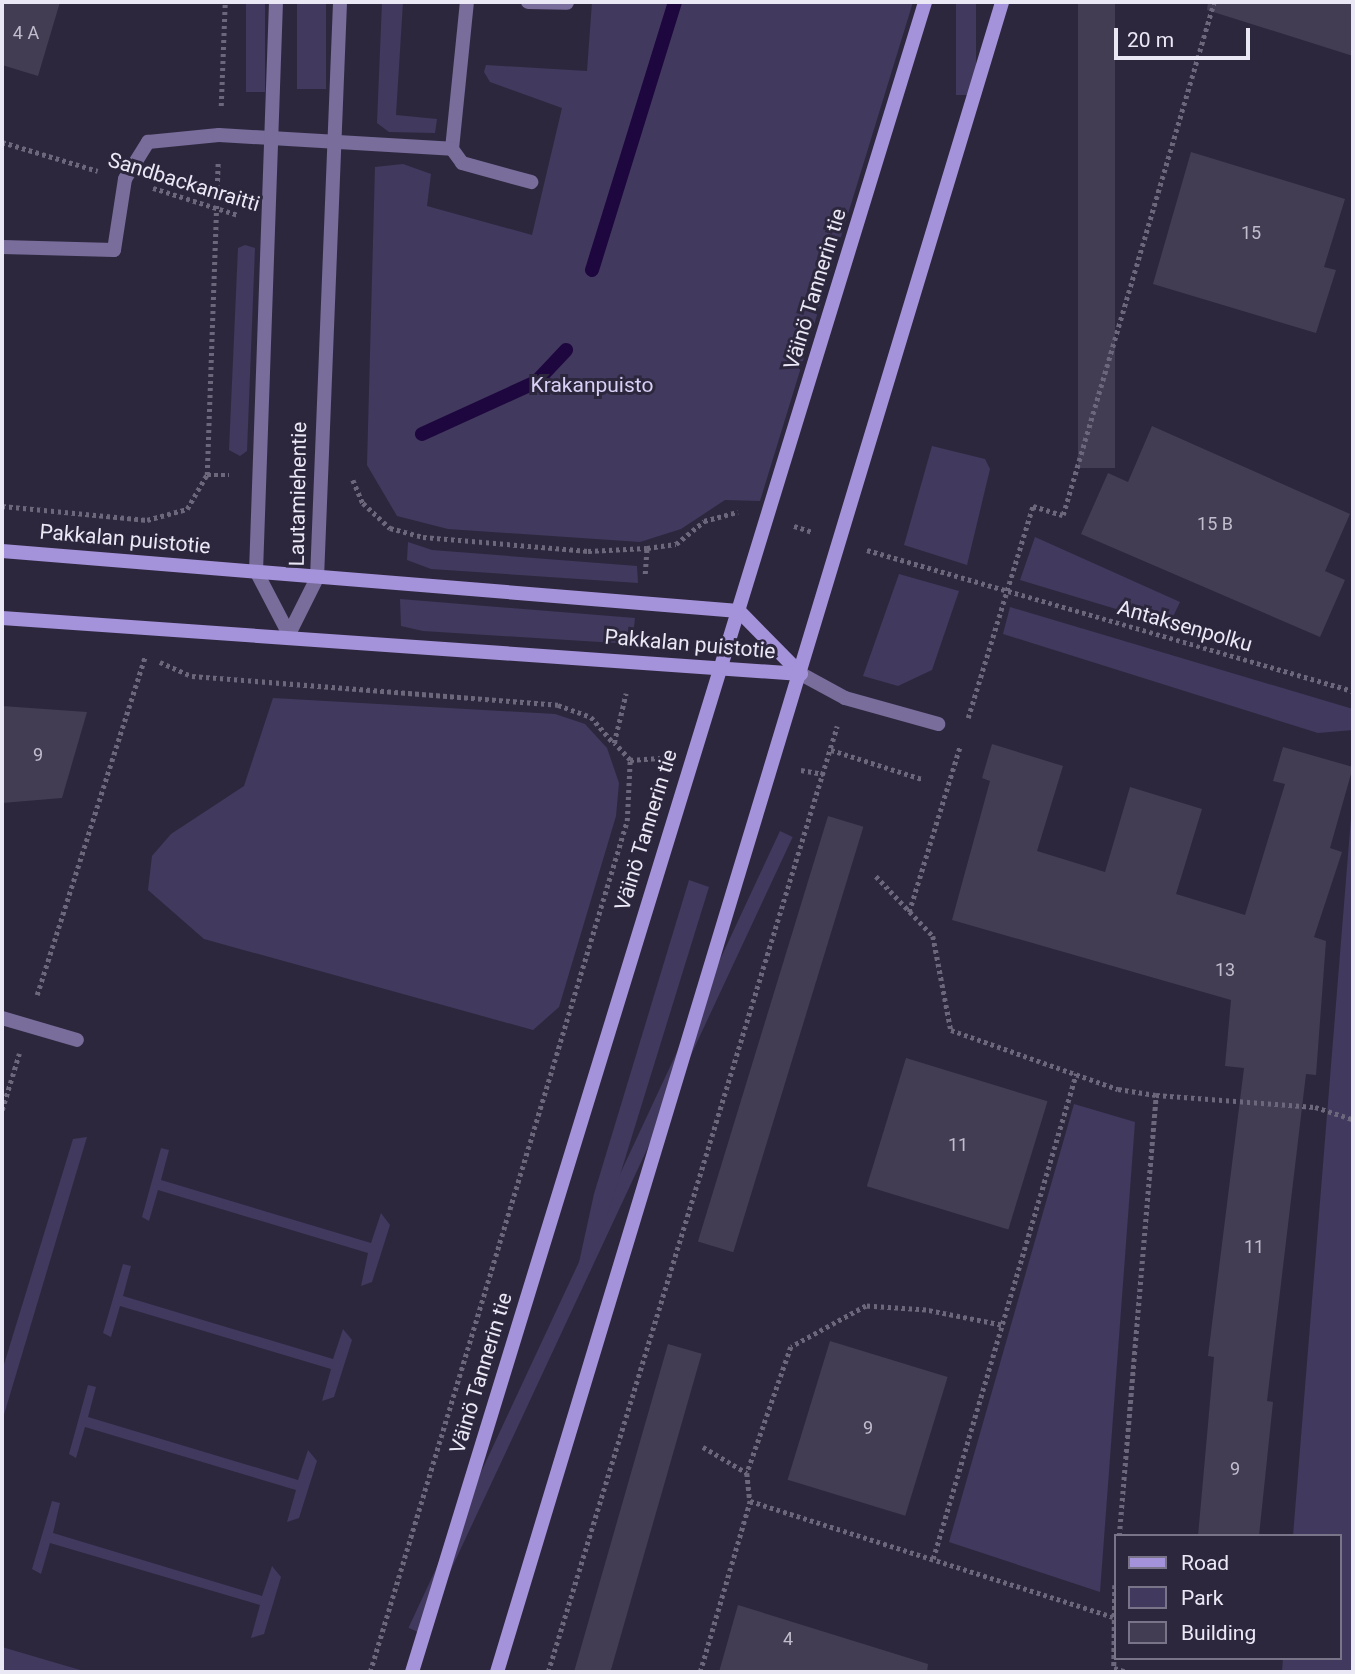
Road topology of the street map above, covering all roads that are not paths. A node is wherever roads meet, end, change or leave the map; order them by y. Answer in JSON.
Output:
{"nodes":[{"id":1,"x":276,"y":2,"type":"edge"},
{"id":2,"x":340,"y":2,"type":"edge"},
{"id":3,"x":467,"y":2,"type":"edge"},
{"id":4,"x":528,"y":2,"type":"edge"},
{"id":5,"x":925,"y":2,"type":"edge"},
{"id":6,"x":1002,"y":2,"type":"edge"},
{"id":7,"x":567,"y":3,"type":"edge"},
{"id":8,"x":271,"y":138,"type":"junction"},
{"id":9,"x":333,"y":142,"type":"junction"},
{"id":10,"x":452,"y":149,"type":"junction"},
{"id":11,"x":531,"y":182,"type":"dead end"},
{"id":12,"x":2,"y":247,"type":"edge"},
{"id":13,"x":2,"y":551,"type":"edge"},
{"id":14,"x":256,"y":571,"type":"junction"},
{"id":15,"x":317,"y":578,"type":"junction"},
{"id":16,"x":739,"y":611,"type":"junction"},
{"id":17,"x":2,"y":618,"type":"edge"},
{"id":18,"x":289,"y":634,"type":"junction"},
{"id":19,"x":722,"y":670,"type":"junction"},
{"id":20,"x":801,"y":674,"type":"junction"},
{"id":21,"x":938,"y":724,"type":"dead end"},
{"id":22,"x":2,"y":1018,"type":"edge"},
{"id":23,"x":77,"y":1040,"type":"dead end"},
{"id":24,"x":412,"y":1672,"type":"edge"},
{"id":25,"x":497,"y":1672,"type":"edge"}],
"edges":[{"from":1,"to":8,"type":"street","name":"Lautamiehentie"},
{"from":2,"to":9,"type":"street","name":"Lautamiehentie"},
{"from":3,"to":10,"type":"street"},
{"from":4,"to":7,"type":"street"},
{"from":5,"to":16,"type":"main road","name":"Väinö Tannerin tie"},
{"from":6,"to":20,"type":"main road"},
{"from":8,"to":9,"type":"street"},
{"from":8,"to":12,"type":"street"},
{"from":8,"to":14,"type":"street","name":"Lautamiehentie"},
{"from":9,"to":10,"type":"street"},
{"from":9,"to":15,"type":"street","name":"Lautamiehentie"},
{"from":10,"to":11,"type":"street"},
{"from":13,"to":14,"type":"main road","name":"Pakkalan puistotie"},
{"from":14,"to":15,"type":"main road","name":"Pakkalan puistotie"},
{"from":14,"to":18,"type":"street","name":"Lautamiehentie"},
{"from":15,"to":16,"type":"main road","name":"Pakkalan puistotie"},
{"from":15,"to":18,"type":"street","name":"Lautamiehentie"},
{"from":16,"to":19,"type":"main road","name":"Väinö Tannerin tie"},
{"from":16,"to":20,"type":"main road","name":"Pakkalan puistotie"},
{"from":17,"to":18,"type":"main road","name":"Pakkalan puistotie"},
{"from":18,"to":19,"type":"main road","name":"Pakkalan puistotie"},
{"from":19,"to":20,"type":"main road","name":"Pakkalan puistotie"},
{"from":19,"to":24,"type":"main road","name":"Väinö Tannerin tie"},
{"from":20,"to":21,"type":"street"},
{"from":20,"to":25,"type":"main road"},
{"from":22,"to":23,"type":"street"}]}
